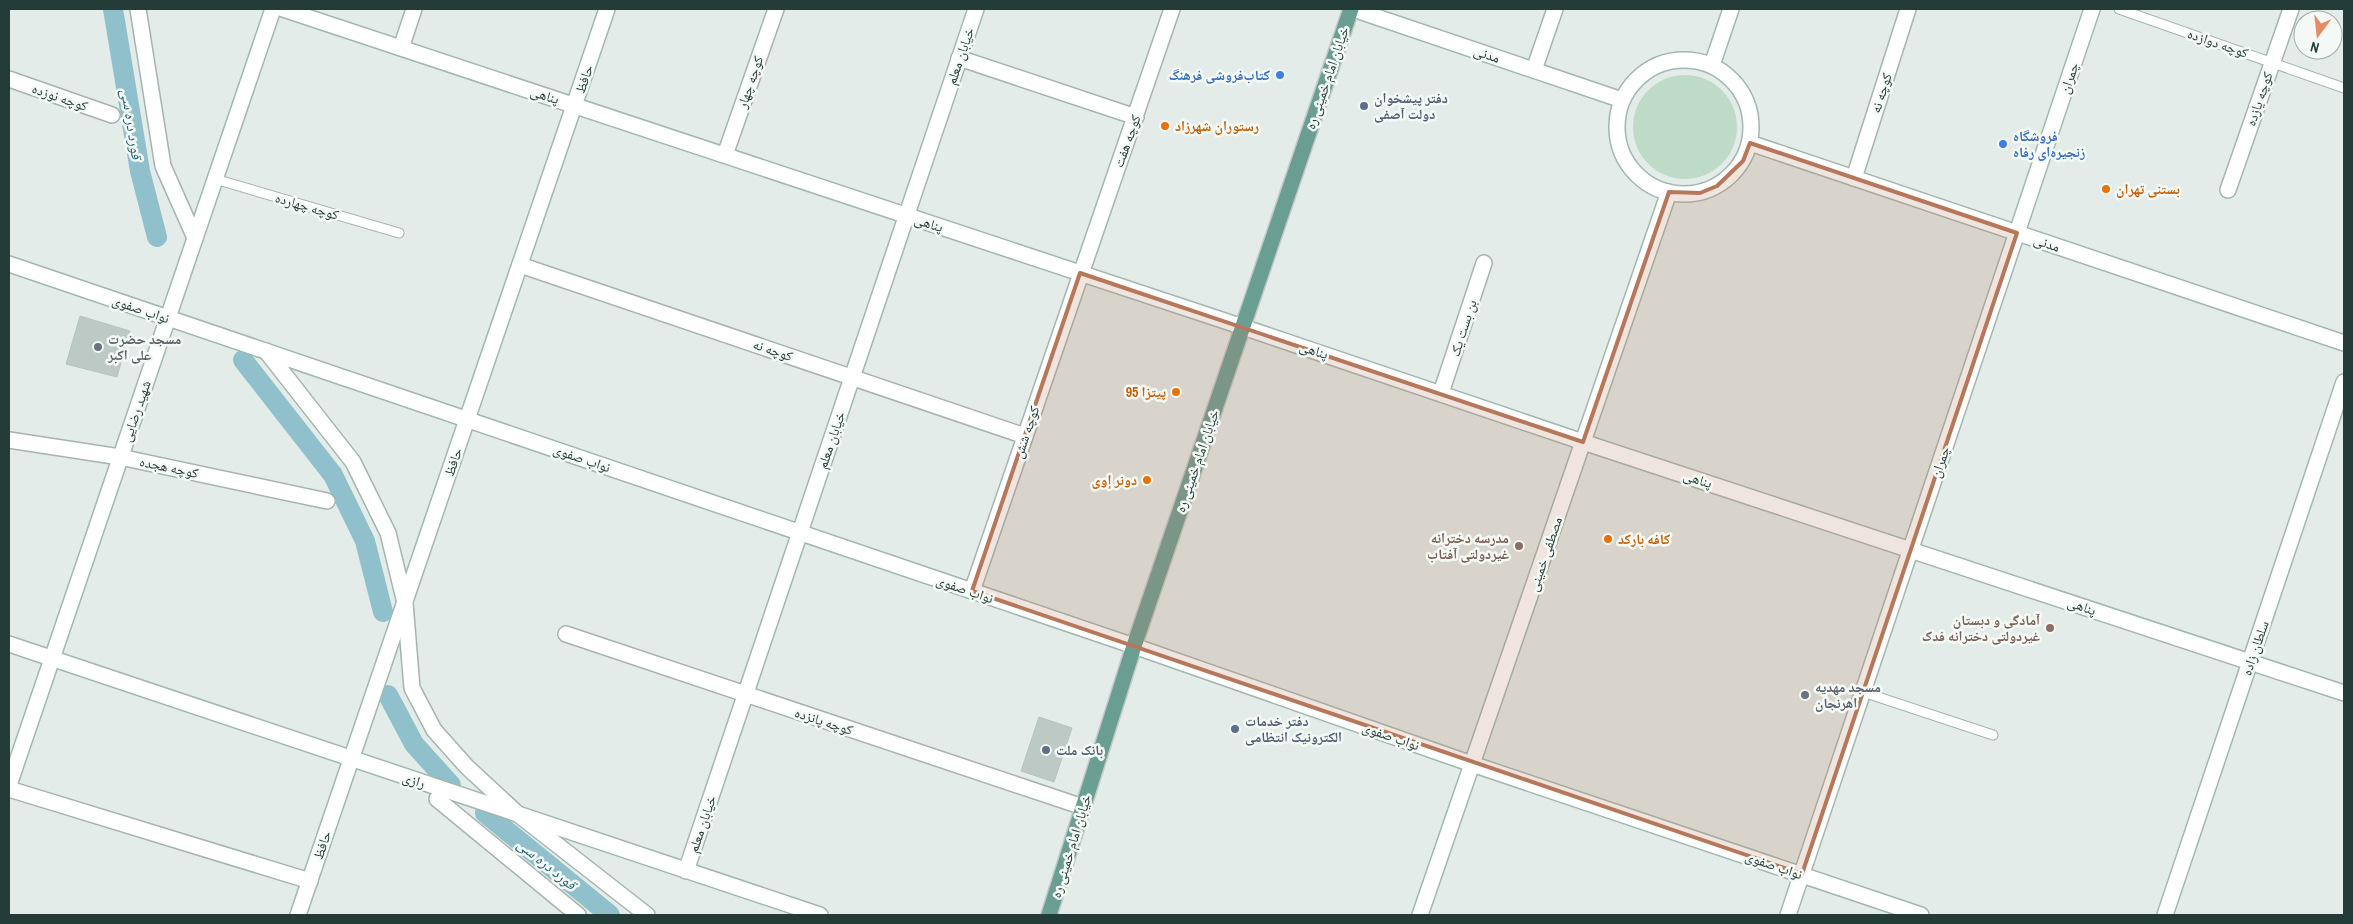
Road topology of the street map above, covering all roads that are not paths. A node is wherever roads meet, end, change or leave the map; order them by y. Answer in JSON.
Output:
{"nodes":[{"id":1,"x":138,"y":9,"type":"edge"},
{"id":2,"x":273,"y":9,"type":"edge"},
{"id":3,"x":283,"y":9,"type":"edge"},
{"id":4,"x":414,"y":9,"type":"edge"},
{"id":5,"x":608,"y":9,"type":"edge"},
{"id":6,"x":776,"y":9,"type":"edge"},
{"id":7,"x":976,"y":9,"type":"edge"},
{"id":8,"x":1172,"y":9,"type":"edge"},
{"id":9,"x":1352,"y":9,"type":"edge"},
{"id":10,"x":1555,"y":9,"type":"edge"},
{"id":11,"x":1730,"y":9,"type":"edge"},
{"id":12,"x":1908,"y":9,"type":"edge"},
{"id":13,"x":2092,"y":9,"type":"edge"},
{"id":14,"x":2119,"y":9,"type":"edge"},
{"id":15,"x":2291,"y":9,"type":"edge"},
{"id":16,"x":401,"y":48,"type":"junction"},
{"id":17,"x":959,"y":58,"type":"junction"},
{"id":18,"x":2272,"y":62,"type":"junction"},
{"id":19,"x":1712,"y":66,"type":"junction"},
{"id":20,"x":1534,"y":70,"type":"junction"},
{"id":21,"x":9,"y":80,"type":"edge"},
{"id":22,"x":2344,"y":88,"type":"edge"},
{"id":23,"x":1622,"y":100,"type":"junction"},
{"id":24,"x":574,"y":105,"type":"junction"},
{"id":25,"x":112,"y":115,"type":"dead end"},
{"id":26,"x":1136,"y":117,"type":"junction"},
{"id":27,"x":1750,"y":143,"type":"junction"},
{"id":28,"x":725,"y":155,"type":"junction"},
{"id":29,"x":1854,"y":178,"type":"junction"},
{"id":30,"x":215,"y":179,"type":"junction"},
{"id":31,"x":2228,"y":190,"type":"dead end"},
{"id":32,"x":1668,"y":192,"type":"junction"},
{"id":33,"x":906,"y":215,"type":"junction"},
{"id":34,"x":399,"y":233,"type":"dead end"},
{"id":35,"x":2017,"y":233,"type":"junction"},
{"id":36,"x":195,"y":238,"type":"junction"},
{"id":37,"x":1484,"y":263,"type":"dead end"},
{"id":38,"x":9,"y":264,"type":"edge"},
{"id":39,"x":520,"y":265,"type":"junction"},
{"id":40,"x":1080,"y":273,"type":"junction"},
{"id":41,"x":168,"y":318,"type":"junction"},
{"id":42,"x":1243,"y":326,"type":"junction"},
{"id":43,"x":2344,"y":343,"type":"edge"},
{"id":44,"x":266,"y":351,"type":"junction"},
{"id":45,"x":852,"y":377,"type":"junction"},
{"id":46,"x":2344,"y":382,"type":"edge"},
{"id":47,"x":1441,"y":393,"type":"junction"},
{"id":48,"x":468,"y":419,"type":"junction"},
{"id":49,"x":1025,"y":436,"type":"junction"},
{"id":50,"x":9,"y":440,"type":"edge"},
{"id":51,"x":1583,"y":442,"type":"junction"},
{"id":52,"x":120,"y":457,"type":"junction"},
{"id":53,"x":327,"y":501,"type":"dead end"},
{"id":54,"x":800,"y":533,"type":"junction"},
{"id":55,"x":1911,"y":549,"type":"junction"},
{"id":56,"x":972,"y":592,"type":"junction"},
{"id":57,"x":405,"y":603,"type":"junction"},
{"id":58,"x":566,"y":634,"type":"dead end"},
{"id":59,"x":9,"y":644,"type":"edge"},
{"id":60,"x":1134,"y":646,"type":"junction"},
{"id":61,"x":52,"y":658,"type":"junction"},
{"id":62,"x":2250,"y":662,"type":"junction"},
{"id":63,"x":1863,"y":692,"type":"junction"},
{"id":64,"x":2344,"y":693,"type":"edge"},
{"id":65,"x":746,"y":694,"type":"junction"},
{"id":66,"x":1993,"y":734,"type":"dead end"},
{"id":67,"x":352,"y":759,"type":"junction"},
{"id":68,"x":1472,"y":764,"type":"junction"},
{"id":69,"x":9,"y":785,"type":"edge"},
{"id":70,"x":9,"y":789,"type":"edge"},
{"id":71,"x":437,"y":799,"type":"dead end"},
{"id":72,"x":1082,"y":807,"type":"junction"},
{"id":73,"x":519,"y":815,"type":"junction"},
{"id":74,"x":686,"y":870,"type":"junction"},
{"id":75,"x":1802,"y":874,"type":"junction"},
{"id":76,"x":310,"y":881,"type":"junction"},
{"id":77,"x":298,"y":915,"type":"edge"},
{"id":78,"x":578,"y":915,"type":"edge"},
{"id":79,"x":646,"y":915,"type":"edge"},
{"id":80,"x":820,"y":915,"type":"edge"},
{"id":81,"x":1050,"y":915,"type":"edge"},
{"id":82,"x":1420,"y":915,"type":"edge"},
{"id":83,"x":1788,"y":915,"type":"edge"},
{"id":84,"x":1921,"y":915,"type":"edge"},
{"id":85,"x":2165,"y":915,"type":"edge"}],
"edges":[{"from":1,"to":36,"type":"street"},
{"from":2,"to":30,"type":"street","name":"شهید رضایی"},
{"from":3,"to":16,"type":"street","name":"پناهی"},
{"from":4,"to":16,"type":"street"},
{"from":5,"to":24,"type":"street","name":"حافظ"},
{"from":6,"to":28,"type":"street","name":"کوچه چهار"},
{"from":7,"to":17,"type":"street","name":"خیابان معلم"},
{"from":8,"to":26,"type":"street","name":"کوچه هفت"},
{"from":9,"to":20,"type":"street","name":"مدنی"},
{"from":9,"to":42,"type":"main road","name":"خیابان امام خمینی ره"},
{"from":10,"to":20,"type":"street"},
{"from":11,"to":19,"type":"street"},
{"from":12,"to":29,"type":"street","name":"کوچه نه"},
{"from":13,"to":35,"type":"street","name":"چمران"},
{"from":14,"to":18,"type":"lane","name":"کوچه دوازده"},
{"from":15,"to":18,"type":"street","name":"کوچه یازده"},
{"from":16,"to":24,"type":"street","name":"پناهی"},
{"from":17,"to":26,"type":"street"},
{"from":17,"to":33,"type":"street","name":"خیابان معلم"},
{"from":18,"to":22,"type":"lane","name":"کوچه دوازده"},
{"from":18,"to":31,"type":"street","name":"کوچه یازده"},
{"from":19,"to":23,"type":"street"},
{"from":19,"to":27,"type":"street"},
{"from":20,"to":23,"type":"street","name":"مدنی"},
{"from":21,"to":25,"type":"street","name":"کوچه نوزده"},
{"from":23,"to":32,"type":"street"},
{"from":24,"to":28,"type":"street","name":"پناهی"},
{"from":24,"to":39,"type":"street","name":"حافظ"},
{"from":26,"to":40,"type":"street","name":"کوچه هفت"},
{"from":27,"to":29,"type":"street","name":"مدنی"},
{"from":27,"to":32,"type":"street"},
{"from":28,"to":33,"type":"street","name":"پناهی"},
{"from":29,"to":35,"type":"street","name":"مدنی"},
{"from":30,"to":34,"type":"lane","name":"کوچه چهارده"},
{"from":30,"to":36,"type":"street","name":"شهید رضایی"},
{"from":32,"to":51,"type":"street","name":"مصطفی خمینی"},
{"from":33,"to":40,"type":"street","name":"پناهی"},
{"from":33,"to":45,"type":"street","name":"خیابان معلم"},
{"from":35,"to":43,"type":"street","name":"مدنی"},
{"from":35,"to":55,"type":"street","name":"چمران"},
{"from":36,"to":41,"type":"street","name":"شهید رضایی"},
{"from":37,"to":47,"type":"street","name":"بن بست یک"},
{"from":38,"to":41,"type":"street","name":"نواب صفوی"},
{"from":39,"to":45,"type":"street","name":"کوچه نه"},
{"from":39,"to":48,"type":"street","name":"حافظ"},
{"from":40,"to":42,"type":"street","name":"پناهی"},
{"from":40,"to":49,"type":"street","name":"کوچه شش"},
{"from":41,"to":44,"type":"street","name":"نواب صفوی"},
{"from":41,"to":52,"type":"street","name":"شهید رضایی"},
{"from":42,"to":47,"type":"street","name":"پناهی"},
{"from":42,"to":60,"type":"main road","name":"خیابان امام خمینی ره"},
{"from":44,"to":48,"type":"street","name":"نواب صفوی"},
{"from":44,"to":57,"type":"street"},
{"from":45,"to":49,"type":"street","name":"کوچه نه"},
{"from":45,"to":54,"type":"street","name":"خیابان معلم"},
{"from":46,"to":62,"type":"street","name":"سلطان زاده"},
{"from":47,"to":51,"type":"street","name":"پناهی"},
{"from":48,"to":54,"type":"street","name":"نواب صفوی"},
{"from":48,"to":57,"type":"street","name":"حافظ"},
{"from":49,"to":56,"type":"street","name":"کوچه شش"},
{"from":50,"to":52,"type":"street","name":"کوچه هجده"},
{"from":51,"to":55,"type":"street","name":"پناهی"},
{"from":51,"to":68,"type":"street","name":"مصطفی خمینی"},
{"from":52,"to":53,"type":"street","name":"کوچه هجده"},
{"from":52,"to":61,"type":"street","name":"شهید رضایی"},
{"from":54,"to":56,"type":"street","name":"نواب صفوی"},
{"from":54,"to":65,"type":"street","name":"خیابان معلم"},
{"from":55,"to":62,"type":"street","name":"پناهی"},
{"from":55,"to":63,"type":"street","name":"چمران"},
{"from":56,"to":60,"type":"street","name":"نواب صفوی"},
{"from":57,"to":67,"type":"street","name":"حافظ"},
{"from":57,"to":73,"type":"street"},
{"from":58,"to":65,"type":"street","name":"کوچه پانزده"},
{"from":59,"to":61,"type":"street","name":"رازی"},
{"from":60,"to":68,"type":"street","name":"نواب صفوی"},
{"from":60,"to":72,"type":"main road","name":"خیابان امام خمینی ره"},
{"from":61,"to":67,"type":"street","name":"رازی"},
{"from":61,"to":69,"type":"street","name":"شهید رضایی"},
{"from":62,"to":64,"type":"street","name":"پناهی"},
{"from":62,"to":85,"type":"street","name":"سلطان زاده"},
{"from":63,"to":66,"type":"lane"},
{"from":63,"to":75,"type":"street","name":"چمران"},
{"from":65,"to":72,"type":"street","name":"کوچه پانزده"},
{"from":65,"to":74,"type":"street","name":"خیابان معلم"},
{"from":67,"to":73,"type":"street","name":"رازی"},
{"from":67,"to":76,"type":"street","name":"حافظ"},
{"from":68,"to":75,"type":"street","name":"نواب صفوی"},
{"from":68,"to":82,"type":"street","name":"مصطفی خمینی"},
{"from":70,"to":76,"type":"street"},
{"from":71,"to":78,"type":"street"},
{"from":72,"to":81,"type":"main road","name":"خیابان امام خمینی ره"},
{"from":73,"to":74,"type":"street","name":"رازی"},
{"from":73,"to":79,"type":"street"},
{"from":74,"to":80,"type":"street","name":"رازی"},
{"from":75,"to":83,"type":"street","name":"چمران"},
{"from":75,"to":84,"type":"street","name":"نواب صفوی"},
{"from":76,"to":77,"type":"street","name":"حافظ"}]}
